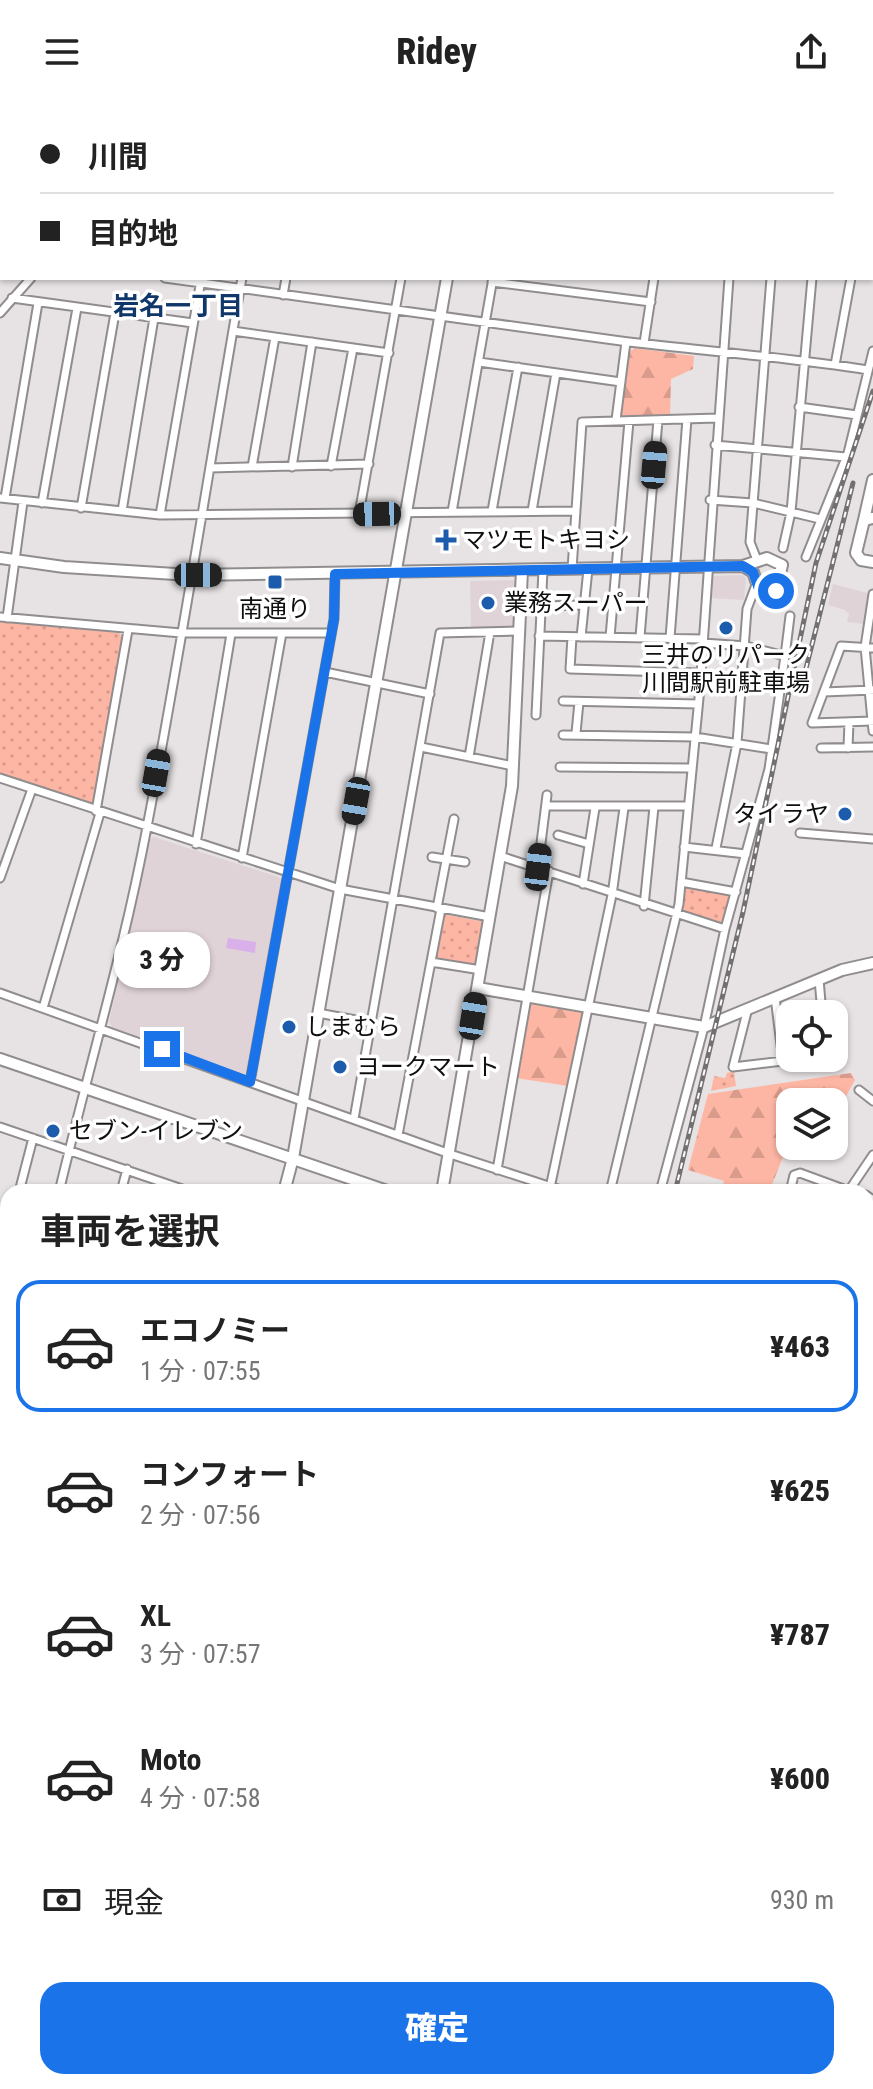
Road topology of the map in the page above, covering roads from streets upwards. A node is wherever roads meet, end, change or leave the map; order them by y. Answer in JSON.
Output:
{"nodes":[{"id":1,"x":29,"y":280,"type":"edge"},
{"id":2,"x":201,"y":280,"type":"edge"},
{"id":3,"x":242,"y":280,"type":"edge"},
{"id":4,"x":286,"y":280,"type":"edge"},
{"id":5,"x":401,"y":280,"type":"edge"},
{"id":6,"x":447,"y":280,"type":"edge"},
{"id":7,"x":493,"y":280,"type":"edge"},
{"id":8,"x":654,"y":280,"type":"edge"},
{"id":9,"x":729,"y":280,"type":"edge"},
{"id":10,"x":771,"y":280,"type":"edge"},
{"id":11,"x":812,"y":280,"type":"edge"},
{"id":12,"x":851,"y":280,"type":"edge"},
{"id":13,"x":241,"y":287,"type":"junction"},
{"id":14,"x":283,"y":295,"type":"junction"},
{"id":15,"x":12,"y":298,"type":"junction"},
{"id":16,"x":651,"y":302,"type":"junction"},
{"id":17,"x":38,"y":303,"type":"junction"},
{"id":18,"x":77,"y":308,"type":"junction"},
{"id":19,"x":396,"y":310,"type":"junction"},
{"id":20,"x":0,"y":313,"type":"edge"},
{"id":21,"x":115,"y":313,"type":"junction"},
{"id":22,"x":440,"y":316,"type":"junction"},
{"id":23,"x":154,"y":318,"type":"junction"},
{"id":24,"x":193,"y":323,"type":"junction"},
{"id":25,"x":486,"y":323,"type":"junction"},
{"id":26,"x":233,"y":331,"type":"junction"},
{"id":27,"x":275,"y":337,"type":"junction"},
{"id":28,"x":312,"y":342,"type":"junction"},
{"id":29,"x":626,"y":342,"type":"junction"},
{"id":30,"x":644,"y":343,"type":"junction"},
{"id":31,"x":353,"y":348,"type":"junction"},
{"id":32,"x":873,"y":351,"type":"edge"},
{"id":33,"x":389,"y":353,"type":"junction"},
{"id":34,"x":721,"y":354,"type":"junction"},
{"id":35,"x":764,"y":356,"type":"junction"},
{"id":36,"x":802,"y":359,"type":"junction"},
{"id":37,"x":479,"y":362,"type":"junction"},
{"id":38,"x":835,"y":365,"type":"junction"},
{"id":39,"x":518,"y":367,"type":"junction"},
{"id":40,"x":868,"y":370,"type":"junction"},
{"id":41,"x":556,"y":373,"type":"junction"},
{"id":42,"x":621,"y":382,"type":"junction"},
{"id":43,"x":863,"y":391,"type":"junction"},
{"id":44,"x":873,"y":393,"type":"edge"},
{"id":45,"x":799,"y":407,"type":"junction"},
{"id":46,"x":857,"y":415,"type":"junction"},
{"id":47,"x":717,"y":418,"type":"junction"},
{"id":48,"x":687,"y":419,"type":"junction"},
{"id":49,"x":616,"y":420,"type":"junction"},
{"id":50,"x":658,"y":420,"type":"junction"},
{"id":51,"x":629,"y":421,"type":"junction"},
{"id":52,"x":715,"y":445,"type":"junction"},
{"id":53,"x":757,"y":448,"type":"junction"},
{"id":54,"x":795,"y":451,"type":"junction"},
{"id":55,"x":846,"y":457,"type":"junction"},
{"id":56,"x":369,"y":464,"type":"junction"},
{"id":57,"x":331,"y":466,"type":"junction"},
{"id":58,"x":252,"y":467,"type":"junction"},
{"id":59,"x":292,"y":467,"type":"junction"},
{"id":60,"x":210,"y":468,"type":"junction"},
{"id":61,"x":873,"y":480,"type":"edge"},
{"id":62,"x":2,"y":498,"type":"edge"},
{"id":63,"x":710,"y":500,"type":"junction"},
{"id":64,"x":23,"y":502,"type":"junction"},
{"id":65,"x":42,"y":503,"type":"junction"},
{"id":66,"x":753,"y":503,"type":"junction"},
{"id":67,"x":81,"y":508,"type":"junction"},
{"id":68,"x":122,"y":511,"type":"junction"},
{"id":69,"x":492,"y":511,"type":"junction"},
{"id":70,"x":532,"y":511,"type":"junction"},
{"id":71,"x":576,"y":511,"type":"junction"},
{"id":72,"x":452,"y":512,"type":"junction"},
{"id":73,"x":791,"y":512,"type":"junction"},
{"id":74,"x":359,"y":514,"type":"junction"},
{"id":75,"x":407,"y":514,"type":"junction"},
{"id":76,"x":160,"y":515,"type":"junction"},
{"id":77,"x":202,"y":516,"type":"junction"},
{"id":78,"x":820,"y":519,"type":"junction"},
{"id":79,"x":868,"y":519,"type":"edge"},
{"id":80,"x":783,"y":548,"type":"dead end"},
{"id":81,"x":806,"y":557,"type":"dead end"},
{"id":82,"x":0,"y":558,"type":"edge"},
{"id":83,"x":757,"y":560,"type":"junction"},
{"id":84,"x":15,"y":561,"type":"junction"},
{"id":85,"x":873,"y":561,"type":"edge"},
{"id":86,"x":707,"y":566,"type":"junction"},
{"id":87,"x":743,"y":566,"type":"junction"},
{"id":88,"x":646,"y":567,"type":"junction"},
{"id":89,"x":674,"y":567,"type":"junction"},
{"id":90,"x":617,"y":568,"type":"junction"},
{"id":91,"x":572,"y":569,"type":"junction"},
{"id":92,"x":588,"y":569,"type":"junction"},
{"id":93,"x":522,"y":570,"type":"junction"},
{"id":94,"x":543,"y":570,"type":"junction"},
{"id":95,"x":397,"y":573,"type":"junction"},
{"id":96,"x":335,"y":574,"type":"junction"},
{"id":97,"x":191,"y":575,"type":"junction"},
{"id":98,"x":756,"y":585,"type":"junction"},
{"id":99,"x":873,"y":594,"type":"edge"},
{"id":100,"x":584,"y":605,"type":"junction"},
{"id":101,"x":541,"y":606,"type":"junction"},
{"id":102,"x":790,"y":616,"type":"dead end"},
{"id":103,"x":4,"y":618,"type":"edge"},
{"id":104,"x":128,"y":630,"type":"junction"},
{"id":105,"x":520,"y":631,"type":"junction"},
{"id":106,"x":490,"y":632,"type":"junction"},
{"id":107,"x":181,"y":633,"type":"junction"},
{"id":108,"x":282,"y":633,"type":"junction"},
{"id":109,"x":331,"y":633,"type":"junction"},
{"id":110,"x":231,"y":634,"type":"junction"},
{"id":111,"x":539,"y":636,"type":"junction"},
{"id":112,"x":572,"y":637,"type":"junction"},
{"id":113,"x":581,"y":637,"type":"junction"},
{"id":114,"x":610,"y":637,"type":"junction"},
{"id":115,"x":640,"y":637,"type":"junction"},
{"id":116,"x":670,"y":638,"type":"junction"},
{"id":117,"x":703,"y":641,"type":"junction"},
{"id":118,"x":746,"y":646,"type":"junction"},
{"id":119,"x":869,"y":648,"type":"edge"},
{"id":120,"x":785,"y":656,"type":"junction"},
{"id":121,"x":325,"y":672,"type":"junction"},
{"id":122,"x":701,"y":673,"type":"junction"},
{"id":123,"x":376,"y":682,"type":"junction"},
{"id":124,"x":870,"y":690,"type":"edge"},
{"id":125,"x":824,"y":692,"type":"junction"},
{"id":126,"x":430,"y":694,"type":"junction"},
{"id":127,"x":563,"y":701,"type":"dead end"},
{"id":128,"x":579,"y":702,"type":"junction"},
{"id":129,"x":698,"y":704,"type":"junction"},
{"id":130,"x":536,"y":715,"type":"dead end"},
{"id":131,"x":849,"y":722,"type":"junction"},
{"id":132,"x":872,"y":722,"type":"edge"},
{"id":133,"x":873,"y":731,"type":"edge"},
{"id":134,"x":576,"y":733,"type":"junction"},
{"id":135,"x":563,"y":735,"type":"dead end"},
{"id":136,"x":695,"y":737,"type":"junction"},
{"id":137,"x":737,"y":743,"type":"junction"},
{"id":138,"x":421,"y":747,"type":"junction"},
{"id":139,"x":873,"y":747,"type":"edge"},
{"id":140,"x":821,"y":748,"type":"dead end"},
{"id":141,"x":848,"y":748,"type":"junction"},
{"id":142,"x":771,"y":749,"type":"junction"},
{"id":143,"x":469,"y":757,"type":"junction"},
{"id":144,"x":513,"y":766,"type":"junction"},
{"id":145,"x":560,"y":767,"type":"dead end"},
{"id":146,"x":690,"y":768,"type":"junction"},
{"id":147,"x":0,"y":778,"type":"edge"},
{"id":148,"x":32,"y":789,"type":"junction"},
{"id":149,"x":547,"y":795,"type":"dead end"},
{"id":150,"x":546,"y":806,"type":"junction"},
{"id":151,"x":687,"y":806,"type":"junction"},
{"id":152,"x":654,"y":807,"type":"junction"},
{"id":153,"x":595,"y":808,"type":"junction"},
{"id":154,"x":624,"y":808,"type":"junction"},
{"id":155,"x":98,"y":812,"type":"junction"},
{"id":156,"x":454,"y":819,"type":"dead end"},
{"id":157,"x":147,"y":829,"type":"junction"},
{"id":158,"x":800,"y":833,"type":"dead end"},
{"id":159,"x":558,"y":835,"type":"dead end"},
{"id":160,"x":873,"y":839,"type":"edge"},
{"id":161,"x":196,"y":844,"type":"junction"},
{"id":162,"x":589,"y":844,"type":"junction"},
{"id":163,"x":684,"y":847,"type":"junction"},
{"id":164,"x":716,"y":848,"type":"junction"},
{"id":165,"x":746,"y":854,"type":"junction"},
{"id":166,"x":500,"y":856,"type":"junction"},
{"id":167,"x":432,"y":857,"type":"dead end"},
{"id":168,"x":242,"y":858,"type":"junction"},
{"id":169,"x":446,"y":860,"type":"junction"},
{"id":170,"x":465,"y":862,"type":"dead end"},
{"id":171,"x":538,"y":867,"type":"junction"},
{"id":172,"x":549,"y":871,"type":"junction"},
{"id":173,"x":289,"y":874,"type":"junction"},
{"id":174,"x":0,"y":878,"type":"edge"},
{"id":175,"x":681,"y":882,"type":"junction"},
{"id":176,"x":583,"y":884,"type":"junction"},
{"id":177,"x":340,"y":889,"type":"junction"},
{"id":178,"x":736,"y":892,"type":"junction"},
{"id":179,"x":612,"y":895,"type":"junction"},
{"id":180,"x":394,"y":899,"type":"junction"},
{"id":181,"x":644,"y":906,"type":"junction"},
{"id":182,"x":439,"y":909,"type":"junction"},
{"id":183,"x":490,"y":917,"type":"junction"},
{"id":184,"x":677,"y":917,"type":"junction"},
{"id":185,"x":725,"y":929,"type":"junction"},
{"id":186,"x":431,"y":962,"type":"junction"},
{"id":187,"x":873,"y":963,"type":"edge"},
{"id":188,"x":481,"y":970,"type":"junction"},
{"id":189,"x":819,"y":979,"type":"junction"},
{"id":190,"x":478,"y":988,"type":"junction"},
{"id":191,"x":0,"y":993,"type":"edge"},
{"id":192,"x":527,"y":997,"type":"junction"},
{"id":193,"x":775,"y":997,"type":"junction"},
{"id":194,"x":821,"y":1000,"type":"edge"},
{"id":195,"x":776,"y":1005,"type":"edge"},
{"id":196,"x":43,"y":1008,"type":"junction"},
{"id":197,"x":589,"y":1008,"type":"junction"},
{"id":198,"x":748,"y":1008,"type":"junction"},
{"id":199,"x":318,"y":1013,"type":"junction"},
{"id":200,"x":650,"y":1019,"type":"junction"},
{"id":201,"x":372,"y":1023,"type":"junction"},
{"id":202,"x":103,"y":1027,"type":"junction"},
{"id":203,"x":704,"y":1027,"type":"junction"},
{"id":204,"x":0,"y":1059,"type":"edge"},
{"id":205,"x":776,"y":1062,"type":"edge"},
{"id":206,"x":250,"y":1082,"type":"junction"},
{"id":207,"x":84,"y":1087,"type":"junction"},
{"id":208,"x":859,"y":1090,"type":"dead end"},
{"id":209,"x":303,"y":1101,"type":"junction"},
{"id":210,"x":873,"y":1101,"type":"edge"},
{"id":211,"x":354,"y":1119,"type":"junction"},
{"id":212,"x":0,"y":1127,"type":"edge"},
{"id":213,"x":398,"y":1135,"type":"junction"},
{"id":214,"x":33,"y":1138,"type":"junction"},
{"id":215,"x":69,"y":1149,"type":"junction"},
{"id":216,"x":450,"y":1154,"type":"junction"},
{"id":217,"x":293,"y":1158,"type":"junction"},
{"id":218,"x":872,"y":1159,"type":"edge"},
{"id":219,"x":127,"y":1169,"type":"junction"},
{"id":220,"x":497,"y":1170,"type":"junction"},
{"id":221,"x":21,"y":1184,"type":"edge"},
{"id":222,"x":61,"y":1184,"type":"edge"},
{"id":223,"x":123,"y":1184,"type":"edge"},
{"id":224,"x":162,"y":1184,"type":"edge"},
{"id":225,"x":286,"y":1184,"type":"edge"},
{"id":226,"x":367,"y":1184,"type":"edge"},
{"id":227,"x":444,"y":1184,"type":"edge"},
{"id":228,"x":538,"y":1184,"type":"edge"},
{"id":229,"x":551,"y":1184,"type":"edge"},
{"id":230,"x":612,"y":1184,"type":"edge"},
{"id":231,"x":662,"y":1184,"type":"edge"},
{"id":232,"x":792,"y":1184,"type":"edge"},
{"id":233,"x":832,"y":1184,"type":"edge"},
{"id":234,"x":853,"y":1184,"type":"edge"}],
"edges":[{"from":1,"to":15,"type":"street"},
{"from":2,"to":13,"type":"street"},
{"from":2,"to":24,"type":"street"},
{"from":3,"to":13,"type":"street"},
{"from":4,"to":14,"type":"street"},
{"from":5,"to":19,"type":"street"},
{"from":6,"to":22,"type":"street"},
{"from":7,"to":16,"type":"street"},
{"from":7,"to":25,"type":"street"},
{"from":8,"to":16,"type":"street"},
{"from":9,"to":34,"type":"street"},
{"from":10,"to":35,"type":"street"},
{"from":11,"to":36,"type":"street"},
{"from":12,"to":38,"type":"street"},
{"from":13,"to":14,"type":"street"},
{"from":13,"to":26,"type":"street"},
{"from":14,"to":19,"type":"street"},
{"from":15,"to":17,"type":"street"},
{"from":15,"to":20,"type":"street"},
{"from":16,"to":30,"type":"street"},
{"from":17,"to":18,"type":"street"},
{"from":17,"to":62,"type":"street"},
{"from":18,"to":21,"type":"street"},
{"from":18,"to":65,"type":"street"},
{"from":19,"to":22,"type":"street"},
{"from":19,"to":33,"type":"street"},
{"from":21,"to":23,"type":"street"},
{"from":21,"to":67,"type":"street"},
{"from":22,"to":25,"type":"street"},
{"from":22,"to":75,"type":"street"},
{"from":23,"to":24,"type":"street"},
{"from":23,"to":68,"type":"street"},
{"from":24,"to":76,"type":"street"},
{"from":25,"to":29,"type":"street"},
{"from":25,"to":37,"type":"street"},
{"from":26,"to":27,"type":"street"},
{"from":26,"to":60,"type":"street"},
{"from":27,"to":28,"type":"street"},
{"from":27,"to":58,"type":"street"},
{"from":28,"to":31,"type":"street"},
{"from":28,"to":59,"type":"street"},
{"from":29,"to":30,"type":"street"},
{"from":29,"to":42,"type":"street"},
{"from":30,"to":34,"type":"street"},
{"from":31,"to":33,"type":"street"},
{"from":31,"to":57,"type":"street"},
{"from":32,"to":40,"type":"street"},
{"from":33,"to":56,"type":"street"},
{"from":34,"to":35,"type":"street"},
{"from":34,"to":47,"type":"street"},
{"from":35,"to":36,"type":"street"},
{"from":35,"to":53,"type":"street"},
{"from":36,"to":38,"type":"street"},
{"from":36,"to":45,"type":"street"},
{"from":37,"to":39,"type":"street"},
{"from":37,"to":72,"type":"street"},
{"from":38,"to":40,"type":"street"},
{"from":39,"to":41,"type":"street"},
{"from":39,"to":69,"type":"street"},
{"from":40,"to":43,"type":"street"},
{"from":41,"to":42,"type":"street"},
{"from":41,"to":70,"type":"street"},
{"from":42,"to":49,"type":"street"},
{"from":43,"to":44,"type":"street"},
{"from":43,"to":46,"type":"street"},
{"from":45,"to":46,"type":"street"},
{"from":45,"to":54,"type":"street"},
{"from":46,"to":55,"type":"street"},
{"from":47,"to":48,"type":"street"},
{"from":47,"to":52,"type":"street"},
{"from":48,"to":50,"type":"street"},
{"from":48,"to":89,"type":"street"},
{"from":49,"to":51,"type":"street"},
{"from":49,"to":71,"type":"street"},
{"from":50,"to":51,"type":"street"},
{"from":50,"to":88,"type":"street"},
{"from":51,"to":90,"type":"street"},
{"from":52,"to":53,"type":"street"},
{"from":52,"to":63,"type":"street"},
{"from":53,"to":54,"type":"street"},
{"from":53,"to":66,"type":"street"},
{"from":54,"to":55,"type":"street"},
{"from":54,"to":73,"type":"street"},
{"from":55,"to":78,"type":"street"},
{"from":56,"to":57,"type":"street"},
{"from":56,"to":74,"type":"street"},
{"from":57,"to":59,"type":"street"},
{"from":58,"to":59,"type":"street"},
{"from":58,"to":60,"type":"street"},
{"from":60,"to":77,"type":"street"},
{"from":61,"to":79,"type":"street"},
{"from":62,"to":64,"type":"street"},
{"from":63,"to":66,"type":"street"},
{"from":63,"to":86,"type":"street"},
{"from":64,"to":65,"type":"street"},
{"from":64,"to":84,"type":"street"},
{"from":65,"to":67,"type":"street"},
{"from":66,"to":73,"type":"street"},
{"from":66,"to":83,"type":"street"},
{"from":67,"to":68,"type":"street"},
{"from":68,"to":76,"type":"street"},
{"from":69,"to":70,"type":"street"},
{"from":69,"to":72,"type":"street"},
{"from":70,"to":71,"type":"street"},
{"from":71,"to":91,"type":"street"},
{"from":72,"to":75,"type":"street"},
{"from":73,"to":78,"type":"street"},
{"from":73,"to":80,"type":"street"},
{"from":74,"to":75,"type":"street"},
{"from":74,"to":77,"type":"street"},
{"from":75,"to":95,"type":"street"},
{"from":76,"to":77,"type":"street"},
{"from":77,"to":97,"type":"street"},
{"from":78,"to":81,"type":"street"},
{"from":79,"to":85,"type":"street"},
{"from":82,"to":84,"type":"street"},
{"from":83,"to":87,"type":"street"},
{"from":83,"to":98,"type":"street"},
{"from":84,"to":97,"type":"street"},
{"from":84,"to":103,"type":"street"},
{"from":86,"to":87,"type":"street"},
{"from":86,"to":89,"type":"street"},
{"from":86,"to":117,"type":"street"},
{"from":87,"to":98,"type":"street"},
{"from":88,"to":89,"type":"street"},
{"from":88,"to":90,"type":"street"},
{"from":88,"to":115,"type":"street"},
{"from":89,"to":116,"type":"street"},
{"from":90,"to":92,"type":"street"},
{"from":90,"to":114,"type":"street"},
{"from":91,"to":92,"type":"street"},
{"from":91,"to":94,"type":"street"},
{"from":92,"to":100,"type":"street"},
{"from":93,"to":94,"type":"street"},
{"from":93,"to":95,"type":"street"},
{"from":93,"to":105,"type":"street"},
{"from":94,"to":101,"type":"street"},
{"from":95,"to":96,"type":"street"},
{"from":95,"to":123,"type":"street"},
{"from":96,"to":97,"type":"street"},
{"from":96,"to":109,"type":"street"},
{"from":97,"to":107,"type":"street"},
{"from":98,"to":118,"type":"street"},
{"from":99,"to":119,"type":"street"},
{"from":100,"to":101,"type":"street"},
{"from":100,"to":113,"type":"street"},
{"from":101,"to":111,"type":"street"},
{"from":102,"to":120,"type":"street"},
{"from":103,"to":104,"type":"street"},
{"from":104,"to":107,"type":"street"},
{"from":104,"to":155,"type":"street"},
{"from":105,"to":106,"type":"street"},
{"from":105,"to":144,"type":"street"},
{"from":106,"to":126,"type":"street"},
{"from":106,"to":143,"type":"street"},
{"from":107,"to":110,"type":"street"},
{"from":107,"to":157,"type":"street"},
{"from":108,"to":109,"type":"street"},
{"from":108,"to":110,"type":"street"},
{"from":108,"to":168,"type":"street"},
{"from":109,"to":121,"type":"street"},
{"from":110,"to":161,"type":"street"},
{"from":111,"to":112,"type":"street"},
{"from":111,"to":130,"type":"street"},
{"from":112,"to":113,"type":"street"},
{"from":112,"to":122,"type":"street"},
{"from":113,"to":114,"type":"street"},
{"from":114,"to":115,"type":"street"},
{"from":115,"to":116,"type":"street"},
{"from":116,"to":117,"type":"street"},
{"from":117,"to":118,"type":"street"},
{"from":117,"to":122,"type":"street"},
{"from":118,"to":120,"type":"street"},
{"from":118,"to":137,"type":"street"},
{"from":119,"to":124,"type":"street"},
{"from":119,"to":125,"type":"street"},
{"from":120,"to":142,"type":"street"},
{"from":121,"to":123,"type":"street"},
{"from":121,"to":173,"type":"street"},
{"from":122,"to":129,"type":"street"},
{"from":123,"to":126,"type":"street"},
{"from":123,"to":177,"type":"street"},
{"from":124,"to":125,"type":"street"},
{"from":124,"to":132,"type":"street"},
{"from":125,"to":131,"type":"street"},
{"from":126,"to":138,"type":"street"},
{"from":127,"to":128,"type":"street"},
{"from":128,"to":129,"type":"street"},
{"from":128,"to":134,"type":"street"},
{"from":129,"to":136,"type":"street"},
{"from":131,"to":132,"type":"street"},
{"from":131,"to":141,"type":"street"},
{"from":132,"to":133,"type":"street"},
{"from":134,"to":135,"type":"street"},
{"from":134,"to":136,"type":"street"},
{"from":136,"to":137,"type":"street"},
{"from":136,"to":146,"type":"street"},
{"from":137,"to":142,"type":"street"},
{"from":137,"to":164,"type":"street"},
{"from":138,"to":143,"type":"street"},
{"from":138,"to":180,"type":"street"},
{"from":139,"to":141,"type":"street"},
{"from":140,"to":141,"type":"street"},
{"from":142,"to":165,"type":"street"},
{"from":143,"to":144,"type":"street"},
{"from":144,"to":166,"type":"street"},
{"from":145,"to":146,"type":"street"},
{"from":146,"to":151,"type":"street"},
{"from":147,"to":148,"type":"street"},
{"from":148,"to":155,"type":"street"},
{"from":148,"to":174,"type":"street"},
{"from":149,"to":150,"type":"street"},
{"from":150,"to":153,"type":"street"},
{"from":150,"to":171,"type":"street"},
{"from":151,"to":152,"type":"street"},
{"from":151,"to":163,"type":"street"},
{"from":152,"to":154,"type":"street"},
{"from":152,"to":181,"type":"street"},
{"from":153,"to":154,"type":"street"},
{"from":153,"to":162,"type":"street"},
{"from":154,"to":179,"type":"street"},
{"from":155,"to":157,"type":"street"},
{"from":155,"to":196,"type":"street"},
{"from":156,"to":169,"type":"street"},
{"from":157,"to":161,"type":"street"},
{"from":157,"to":202,"type":"street"},
{"from":158,"to":160,"type":"street"},
{"from":159,"to":162,"type":"street"},
{"from":161,"to":168,"type":"street"},
{"from":162,"to":176,"type":"street"},
{"from":163,"to":164,"type":"street"},
{"from":163,"to":175,"type":"street"},
{"from":164,"to":165,"type":"street"},
{"from":165,"to":178,"type":"street"},
{"from":166,"to":171,"type":"street"},
{"from":166,"to":183,"type":"street"},
{"from":167,"to":169,"type":"street"},
{"from":168,"to":173,"type":"street"},
{"from":169,"to":170,"type":"street"},
{"from":169,"to":182,"type":"street"},
{"from":171,"to":172,"type":"street"},
{"from":172,"to":176,"type":"street"},
{"from":172,"to":192,"type":"street"},
{"from":173,"to":177,"type":"street"},
{"from":173,"to":206,"type":"street"},
{"from":175,"to":178,"type":"street"},
{"from":175,"to":184,"type":"street"},
{"from":176,"to":179,"type":"street"},
{"from":177,"to":180,"type":"street"},
{"from":177,"to":199,"type":"street"},
{"from":178,"to":185,"type":"street"},
{"from":179,"to":181,"type":"street"},
{"from":179,"to":197,"type":"street"},
{"from":180,"to":182,"type":"street"},
{"from":180,"to":201,"type":"street"},
{"from":181,"to":184,"type":"street"},
{"from":182,"to":183,"type":"street"},
{"from":182,"to":186,"type":"street"},
{"from":183,"to":188,"type":"street"},
{"from":184,"to":185,"type":"street"},
{"from":184,"to":200,"type":"street"},
{"from":185,"to":203,"type":"street"},
{"from":186,"to":188,"type":"street"},
{"from":186,"to":213,"type":"street"},
{"from":187,"to":189,"type":"street"},
{"from":188,"to":190,"type":"street"},
{"from":189,"to":193,"type":"street"},
{"from":189,"to":194,"type":"street"},
{"from":190,"to":192,"type":"street"},
{"from":190,"to":216,"type":"street"},
{"from":191,"to":196,"type":"street"},
{"from":192,"to":197,"type":"street"},
{"from":192,"to":220,"type":"street"},
{"from":193,"to":195,"type":"street"},
{"from":193,"to":198,"type":"street"},
{"from":196,"to":202,"type":"street"},
{"from":197,"to":200,"type":"street"},
{"from":197,"to":229,"type":"street"},
{"from":198,"to":203,"type":"street"},
{"from":198,"to":205,"type":"street"},
{"from":199,"to":201,"type":"street"},
{"from":199,"to":209,"type":"street"},
{"from":200,"to":203,"type":"street"},
{"from":200,"to":230,"type":"street"},
{"from":201,"to":211,"type":"street"},
{"from":202,"to":206,"type":"street"},
{"from":202,"to":207,"type":"street"},
{"from":203,"to":231,"type":"street"},
{"from":204,"to":207,"type":"street"},
{"from":206,"to":209,"type":"street"},
{"from":207,"to":215,"type":"street"},
{"from":207,"to":217,"type":"street"},
{"from":208,"to":210,"type":"street"},
{"from":209,"to":211,"type":"street"},
{"from":209,"to":217,"type":"street"},
{"from":211,"to":213,"type":"street"},
{"from":212,"to":214,"type":"street"},
{"from":213,"to":216,"type":"street"},
{"from":214,"to":215,"type":"street"},
{"from":214,"to":221,"type":"street"},
{"from":215,"to":219,"type":"street"},
{"from":215,"to":222,"type":"street"},
{"from":216,"to":220,"type":"street"},
{"from":216,"to":227,"type":"street"},
{"from":217,"to":225,"type":"street"},
{"from":217,"to":226,"type":"street"},
{"from":218,"to":234,"type":"street"},
{"from":219,"to":223,"type":"street"},
{"from":219,"to":224,"type":"street"},
{"from":220,"to":228,"type":"street"},
{"from":232,"to":233,"type":"street"}]}
